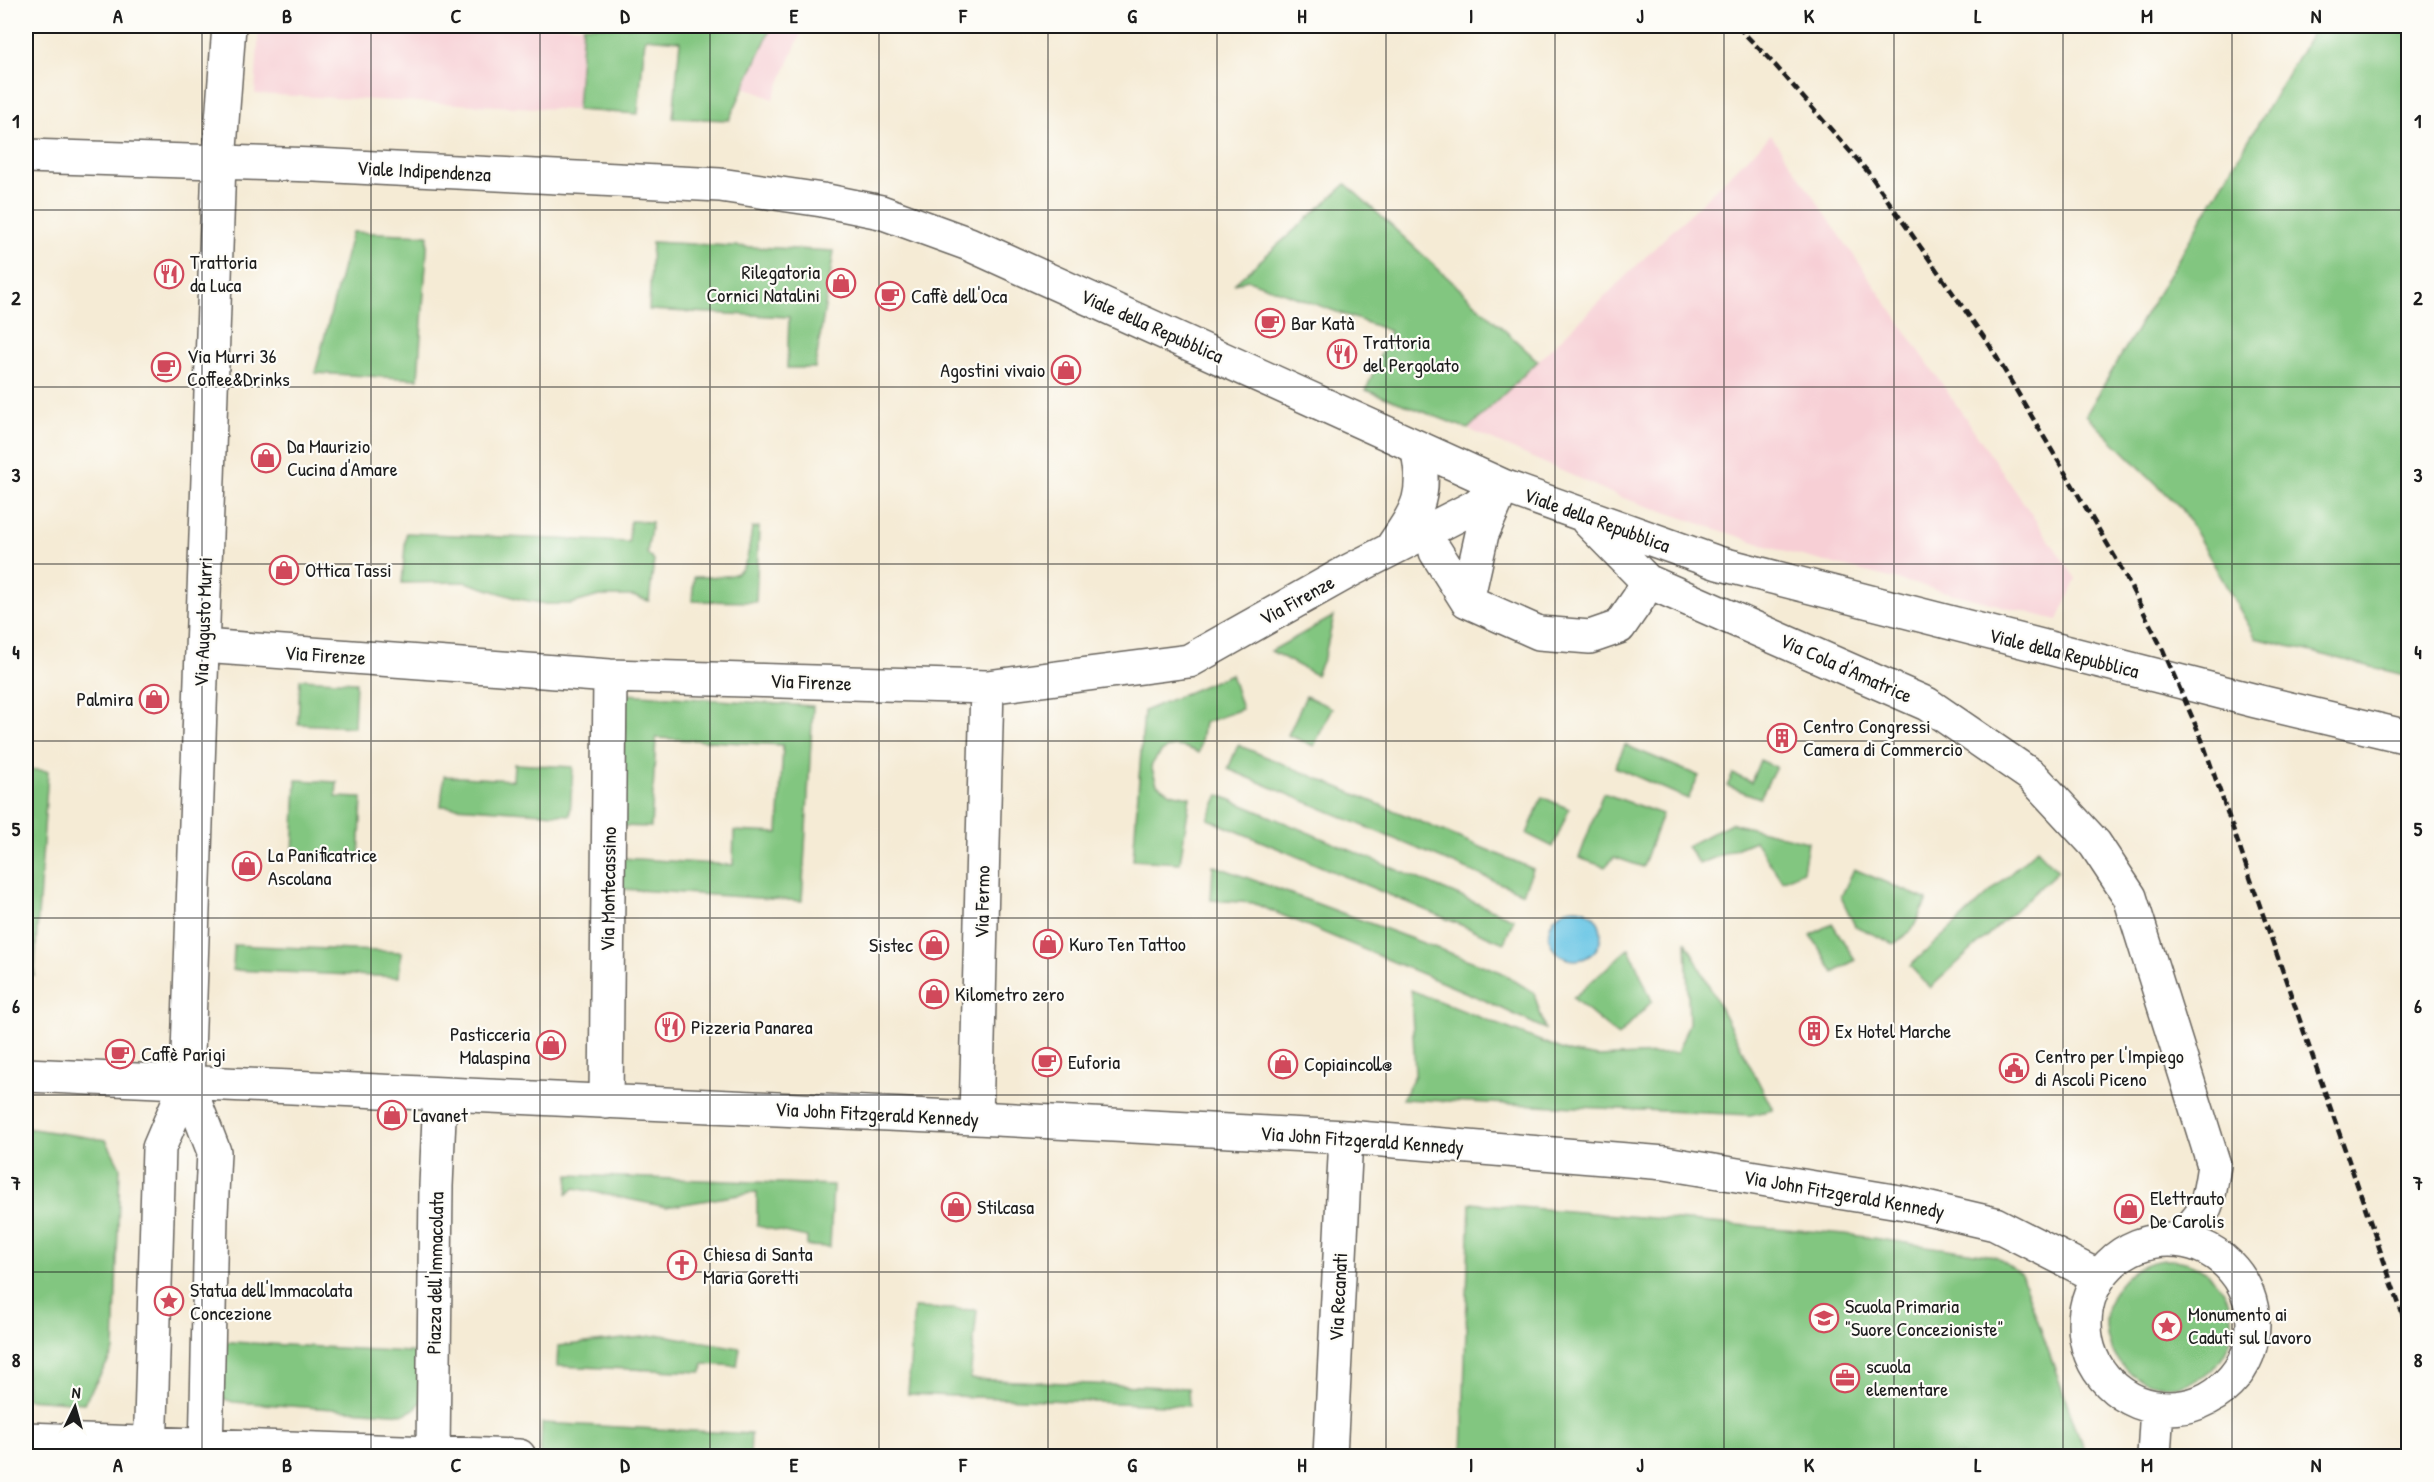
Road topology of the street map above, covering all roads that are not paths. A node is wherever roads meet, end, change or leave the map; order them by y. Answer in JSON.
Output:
{"nodes":[{"id":1,"x":229,"y":26,"type":"edge"},
{"id":2,"x":26,"y":156,"type":"edge"},
{"id":3,"x":219,"y":162,"type":"junction"},
{"id":4,"x":822,"y":200,"type":"joint"},
{"id":5,"x":1417,"y":447,"type":"junction"},
{"id":6,"x":1503,"y":486,"type":"junction"},
{"id":7,"x":1583,"y":515,"type":"junction"},
{"id":8,"x":1389,"y":550,"type":"junction"},
{"id":9,"x":1436,"y":552,"type":"dead end"},
{"id":10,"x":1647,"y":581,"type":"junction"},
{"id":11,"x":1467,"y":601,"type":"junction"},
{"id":12,"x":203,"y":646,"type":"junction"},
{"id":13,"x":610,"y":676,"type":"junction"},
{"id":14,"x":987,"y":687,"type":"junction"},
{"id":15,"x":2409,"y":736,"type":"edge"},
{"id":16,"x":26,"y":1075,"type":"edge"},
{"id":17,"x":187,"y":1082,"type":"junction"},
{"id":18,"x":440,"y":1094,"type":"junction"},
{"id":19,"x":606,"y":1102,"type":"junction"},
{"id":20,"x":976,"y":1118,"type":"junction"},
{"id":21,"x":1346,"y":1137,"type":"junction"},
{"id":22,"x":2177,"y":1240,"type":"junction"},
{"id":23,"x":2099,"y":1277,"type":"junction"},
{"id":24,"x":2157,"y":1407,"type":"junction"},
{"id":25,"x":26,"y":1439,"type":"edge"},
{"id":26,"x":150,"y":1450,"type":"edge"},
{"id":27,"x":206,"y":1451,"type":"edge"},
{"id":28,"x":433,"y":1453,"type":"junction"},
{"id":29,"x":519,"y":1456,"type":"edge"},
{"id":30,"x":1330,"y":1456,"type":"edge"},
{"id":31,"x":2154,"y":1456,"type":"edge"}],
"edges":[{"from":1,"to":3,"type":"street","name":"Via Augusto Murri"},
{"from":2,"to":3,"type":"street","name":"Viale Indipendenza"},
{"from":3,"to":4,"type":"street","name":"Viale Indipendenza"},
{"from":3,"to":12,"type":"street","name":"Via Augusto Murri"},
{"from":4,"to":5,"type":"street","name":"Viale della Repubblica"},
{"from":5,"to":6,"type":"street","name":"Viale della Repubblica"},
{"from":5,"to":8,"type":"street","name":"Via Firenze"},
{"from":6,"to":7,"type":"street","name":"Viale della Repubblica"},
{"from":6,"to":8,"type":"street","name":"Via Firenze"},
{"from":6,"to":11,"type":"street"},
{"from":7,"to":10,"type":"street","name":"Via Cola d'Amatrice"},
{"from":7,"to":15,"type":"street","name":"Viale della Repubblica"},
{"from":8,"to":14,"type":"street","name":"Via Firenze"},
{"from":9,"to":11,"type":"street"},
{"from":10,"to":11,"type":"street"},
{"from":10,"to":22,"type":"street","name":"Via Cola d'Amatrice"},
{"from":12,"to":13,"type":"street","name":"Via Firenze"},
{"from":12,"to":17,"type":"street","name":"Via Augusto Murri"},
{"from":13,"to":14,"type":"street","name":"Via Firenze"},
{"from":13,"to":19,"type":"street","name":"Via Montecassino"},
{"from":14,"to":20,"type":"street","name":"Via Fermo"},
{"from":16,"to":17,"type":"street"},
{"from":17,"to":18,"type":"street"},
{"from":17,"to":26,"type":"street"},
{"from":17,"to":27,"type":"street"},
{"from":18,"to":19,"type":"street"},
{"from":18,"to":28,"type":"street","name":"Piazza dell'Immacolata"},
{"from":19,"to":20,"type":"street","name":"Via John Fitzgerald Kennedy"},
{"from":20,"to":21,"type":"street","name":"Via John Fitzgerald Kennedy"},
{"from":21,"to":23,"type":"street","name":"Via John Fitzgerald Kennedy"},
{"from":21,"to":30,"type":"street","name":"Via Recanati"},
{"from":22,"to":23,"type":"street"},
{"from":22,"to":24,"type":"street"},
{"from":23,"to":24,"type":"street"},
{"from":24,"to":31,"type":"street"},
{"from":25,"to":26,"type":"street"},
{"from":26,"to":27,"type":"street"},
{"from":27,"to":28,"type":"street"},
{"from":28,"to":29,"type":"street"}]}
